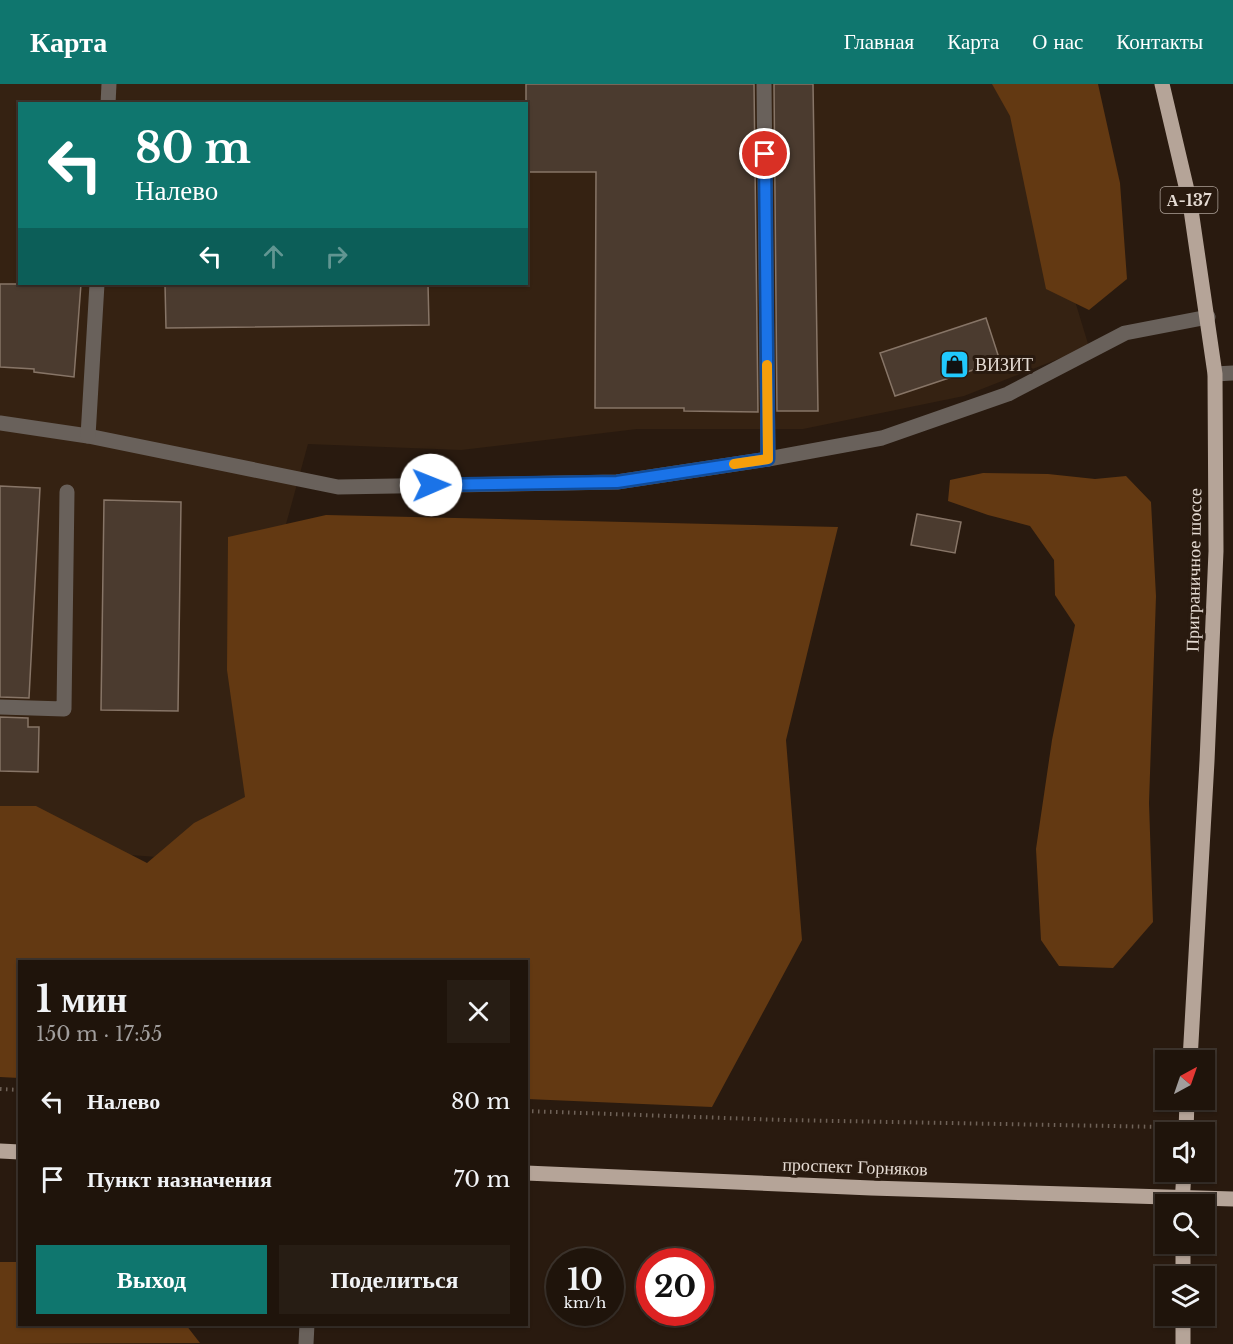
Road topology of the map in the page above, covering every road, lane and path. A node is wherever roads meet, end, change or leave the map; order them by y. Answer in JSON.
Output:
{"nodes":[{"id":1,"x":109,"y":84,"type":"edge"},
{"id":2,"x":764,"y":84,"type":"edge"},
{"id":3,"x":1162,"y":84,"type":"edge"},
{"id":4,"x":108,"y":102,"type":"edge"},
{"id":5,"x":97,"y":285,"type":"edge"},
{"id":6,"x":1208,"y":317,"type":"junction"},
{"id":7,"x":1233,"y":373,"type":"edge"},
{"id":8,"x":1215,"y":374,"type":"junction"},
{"id":9,"x":0,"y":423,"type":"edge"},
{"id":10,"x":88,"y":436,"type":"junction"},
{"id":11,"x":768,"y":459,"type":"junction"},
{"id":12,"x":67,"y":492,"type":"dead end"},
{"id":13,"x":0,"y":708,"type":"edge"},
{"id":14,"x":1191,"y":1050,"type":"edge"},
{"id":15,"x":0,"y":1089,"type":"edge"},
{"id":16,"x":18,"y":1090,"type":"edge"},
{"id":17,"x":528,"y":1111,"type":"edge"},
{"id":18,"x":1155,"y":1129,"type":"edge"},
{"id":19,"x":0,"y":1151,"type":"edge"},
{"id":20,"x":18,"y":1152,"type":"edge"},
{"id":21,"x":528,"y":1173,"type":"edge"},
{"id":22,"x":1233,"y":1199,"type":"edge"},
{"id":23,"x":1155,"y":1200,"type":"edge"},
{"id":24,"x":1215,"y":1200,"type":"edge"},
{"id":25,"x":307,"y":1326,"type":"edge"},
{"id":26,"x":1183,"y":1326,"type":"edge"},
{"id":27,"x":306,"y":1344,"type":"edge"},
{"id":28,"x":1183,"y":1344,"type":"edge"}],
"edges":[{"from":1,"to":4,"type":"street"},
{"from":2,"to":11,"type":"street"},
{"from":3,"to":6,"type":"main road","name":"Приграничное шоссе","number":"А-137"},
{"from":5,"to":10,"type":"street"},
{"from":6,"to":8,"type":"main road","name":"Приграничное шоссе","number":"А-137"},
{"from":6,"to":11,"type":"street"},
{"from":7,"to":8,"type":"street"},
{"from":8,"to":14,"type":"main road","name":"Приграничное шоссе","number":"А-137"},
{"from":9,"to":10,"type":"street"},
{"from":10,"to":11,"type":"street"},
{"from":12,"to":13,"type":"street"},
{"from":15,"to":16,"type":"path"},
{"from":17,"to":18,"type":"path"},
{"from":19,"to":20,"type":"main road"},
{"from":21,"to":23,"type":"main road","name":"проспект Горняков"},
{"from":22,"to":24,"type":"main road","name":"проспект Горняков"},
{"from":25,"to":27,"type":"street"},
{"from":26,"to":28,"type":"main road"}]}
